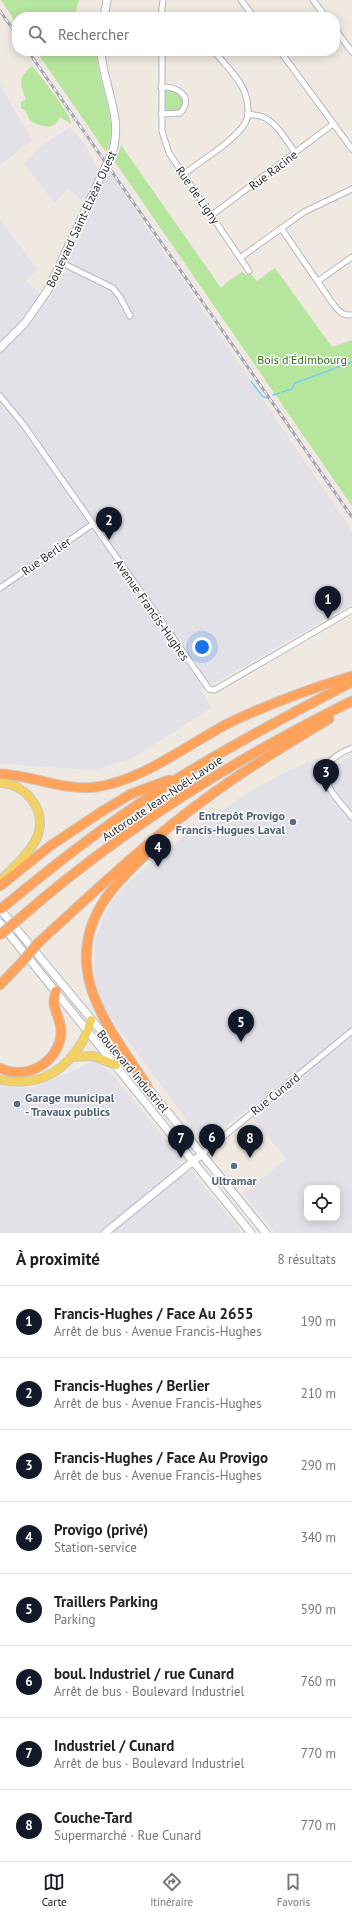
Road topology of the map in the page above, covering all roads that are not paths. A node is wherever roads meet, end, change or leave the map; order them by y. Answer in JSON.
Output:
{"nodes":[{"id":1,"x":107,"y":0,"type":"edge"},
{"id":2,"x":163,"y":0,"type":"edge"},
{"id":3,"x":241,"y":0,"type":"edge"},
{"id":4,"x":313,"y":0,"type":"edge"},
{"id":5,"x":105,"y":12,"type":"edge"},
{"id":6,"x":162,"y":12,"type":"edge"},
{"id":7,"x":250,"y":12,"type":"edge"},
{"id":8,"x":322,"y":12,"type":"edge"},
{"id":9,"x":340,"y":36,"type":"edge"},
{"id":10,"x":352,"y":52,"type":"edge"},
{"id":11,"x":102,"y":56,"type":"edge"},
{"id":12,"x":162,"y":56,"type":"edge"},
{"id":13,"x":218,"y":56,"type":"edge"},
{"id":14,"x":284,"y":56,"type":"edge"},
{"id":15,"x":161,"y":87,"type":"junction"},
{"id":16,"x":161,"y":114,"type":"junction"},
{"id":17,"x":247,"y":114,"type":"junction"},
{"id":18,"x":333,"y":124,"type":"junction"},
{"id":19,"x":352,"y":149,"type":"edge"},
{"id":20,"x":295,"y":152,"type":"junction"},
{"id":21,"x":184,"y":174,"type":"junction"},
{"id":22,"x":352,"y":189,"type":"edge"},
{"id":23,"x":212,"y":215,"type":"junction"},
{"id":24,"x":281,"y":228,"type":"junction"},
{"id":25,"x":240,"y":258,"type":"junction"},
{"id":26,"x":352,"y":258,"type":"edge"},
{"id":27,"x":62,"y":263,"type":"junction"},
{"id":28,"x":249,"y":271,"type":"dead end"},
{"id":29,"x":318,"y":281,"type":"junction"},
{"id":30,"x":352,"y":315,"type":"edge"},
{"id":31,"x":130,"y":316,"type":"dead end"},
{"id":32,"x":0,"y":348,"type":"edge"},
{"id":33,"x":0,"y":396,"type":"edge"},
{"id":34,"x":93,"y":524,"type":"junction"},
{"id":35,"x":0,"y":588,"type":"edge"},
{"id":36,"x":352,"y":610,"type":"edge"},
{"id":37,"x":352,"y":676,"type":"edge"},
{"id":38,"x":352,"y":682,"type":"edge"},
{"id":39,"x":352,"y":701,"type":"edge"},
{"id":40,"x":352,"y":704,"type":"edge"},
{"id":41,"x":352,"y":748,"type":"edge"},
{"id":42,"x":0,"y":774,"type":"edge"},
{"id":43,"x":185,"y":774,"type":"junction"},
{"id":44,"x":0,"y":783,"type":"edge"},
{"id":45,"x":352,"y":817,"type":"edge"},
{"id":46,"x":175,"y":822,"type":"junction"},
{"id":47,"x":0,"y":881,"type":"edge"},
{"id":48,"x":0,"y":886,"type":"edge"},
{"id":49,"x":2,"y":907,"type":"edge"},
{"id":50,"x":0,"y":923,"type":"edge"},
{"id":51,"x":0,"y":935,"type":"edge"},
{"id":52,"x":21,"y":961,"type":"junction"},
{"id":53,"x":0,"y":977,"type":"edge"},
{"id":54,"x":0,"y":985,"type":"edge"},
{"id":55,"x":56,"y":991,"type":"junction"},
{"id":56,"x":91,"y":1020,"type":"junction"},
{"id":57,"x":352,"y":1031,"type":"edge"},
{"id":58,"x":88,"y":1032,"type":"junction"},
{"id":59,"x":71,"y":1057,"type":"junction"},
{"id":60,"x":116,"y":1065,"type":"junction"},
{"id":61,"x":0,"y":1068,"type":"edge"},
{"id":62,"x":0,"y":1080,"type":"edge"},
{"id":63,"x":147,"y":1086,"type":"junction"},
{"id":64,"x":202,"y":1154,"type":"junction"},
{"id":65,"x":193,"y":1161,"type":"junction"},
{"id":66,"x":105,"y":1233,"type":"edge"},
{"id":67,"x":251,"y":1233,"type":"edge"},
{"id":68,"x":266,"y":1233,"type":"edge"}],
"edges":[{"from":1,"to":5,"type":"street"},
{"from":2,"to":6,"type":"street"},
{"from":3,"to":7,"type":"street"},
{"from":4,"to":8,"type":"street"},
{"from":9,"to":10,"type":"street"},
{"from":11,"to":27,"type":"street","name":"Boulevard Saint-Elzéar Ouest"},
{"from":12,"to":15,"type":"street","name":"Rue de Ligny"},
{"from":13,"to":17,"type":"street"},
{"from":14,"to":18,"type":"street"},
{"from":15,"to":16,"type":"street","name":"Rue de Ligny"},
{"from":15,"to":16,"type":"street"},
{"from":16,"to":21,"type":"street","name":"Rue de Ligny"},
{"from":17,"to":20,"type":"street"},
{"from":17,"to":21,"type":"street"},
{"from":18,"to":19,"type":"street"},
{"from":18,"to":20,"type":"street","name":"Rue Racine"},
{"from":20,"to":23,"type":"street","name":"Rue Racine"},
{"from":21,"to":23,"type":"street","name":"Rue de Ligny"},
{"from":22,"to":24,"type":"street"},
{"from":23,"to":25,"type":"street","name":"Rue de Ligny"},
{"from":24,"to":25,"type":"street"},
{"from":24,"to":29,"type":"street"},
{"from":25,"to":28,"type":"street","name":"Rue de Ligny"},
{"from":26,"to":29,"type":"street"},
{"from":27,"to":31,"type":"street"},
{"from":27,"to":32,"type":"street","name":"Boulevard Saint-Elzéar Ouest"},
{"from":29,"to":30,"type":"street"},
{"from":33,"to":34,"type":"street","name":"Avenue Francis-Hughes"},
{"from":34,"to":35,"type":"street","name":"Rue Berlier"},
{"from":34,"to":36,"type":"street","name":"Avenue Francis-Hughes"},
{"from":37,"to":42,"type":"highway"},
{"from":38,"to":43,"type":"highway","name":"Autoroute Jean-Noël-Lavoie"},
{"from":39,"to":51,"type":"highway","name":"Autoroute Jean-Noël-Lavoie","bridge":true},
{"from":40,"to":46,"type":"highway"},
{"from":41,"to":45,"type":"street"},
{"from":43,"to":48,"type":"highway"},
{"from":43,"to":49,"type":"highway","name":"Autoroute Jean-Noël-Lavoie"},
{"from":44,"to":47,"type":"main road"},
{"from":46,"to":52,"type":"highway","bridge":true},
{"from":46,"to":63,"type":"highway"},
{"from":49,"to":56,"type":"street","name":"Boulevard Industriel"},
{"from":50,"to":55,"type":"street","name":"Boulevard Industriel"},
{"from":52,"to":53,"type":"highway"},
{"from":52,"to":54,"type":"highway"},
{"from":55,"to":58,"type":"street","name":"Boulevard Industriel"},
{"from":55,"to":61,"type":"highway"},
{"from":56,"to":58,"type":"main road"},
{"from":56,"to":63,"type":"street","name":"Boulevard Industriel"},
{"from":57,"to":64,"type":"street","name":"Rue Cunard"},
{"from":58,"to":59,"type":"main road"},
{"from":58,"to":60,"type":"street","name":"Boulevard Industriel"},
{"from":59,"to":60,"type":"main road"},
{"from":59,"to":62,"type":"main road"},
{"from":60,"to":65,"type":"street","name":"Boulevard Industriel"},
{"from":63,"to":64,"type":"street","name":"Boulevard Industriel"},
{"from":64,"to":65,"type":"street","name":"Rue Cunard"},
{"from":64,"to":68,"type":"street","name":"Boulevard Industriel"},
{"from":65,"to":66,"type":"street","name":"Rue Cunard"},
{"from":65,"to":67,"type":"street","name":"Boulevard Industriel"}]}
